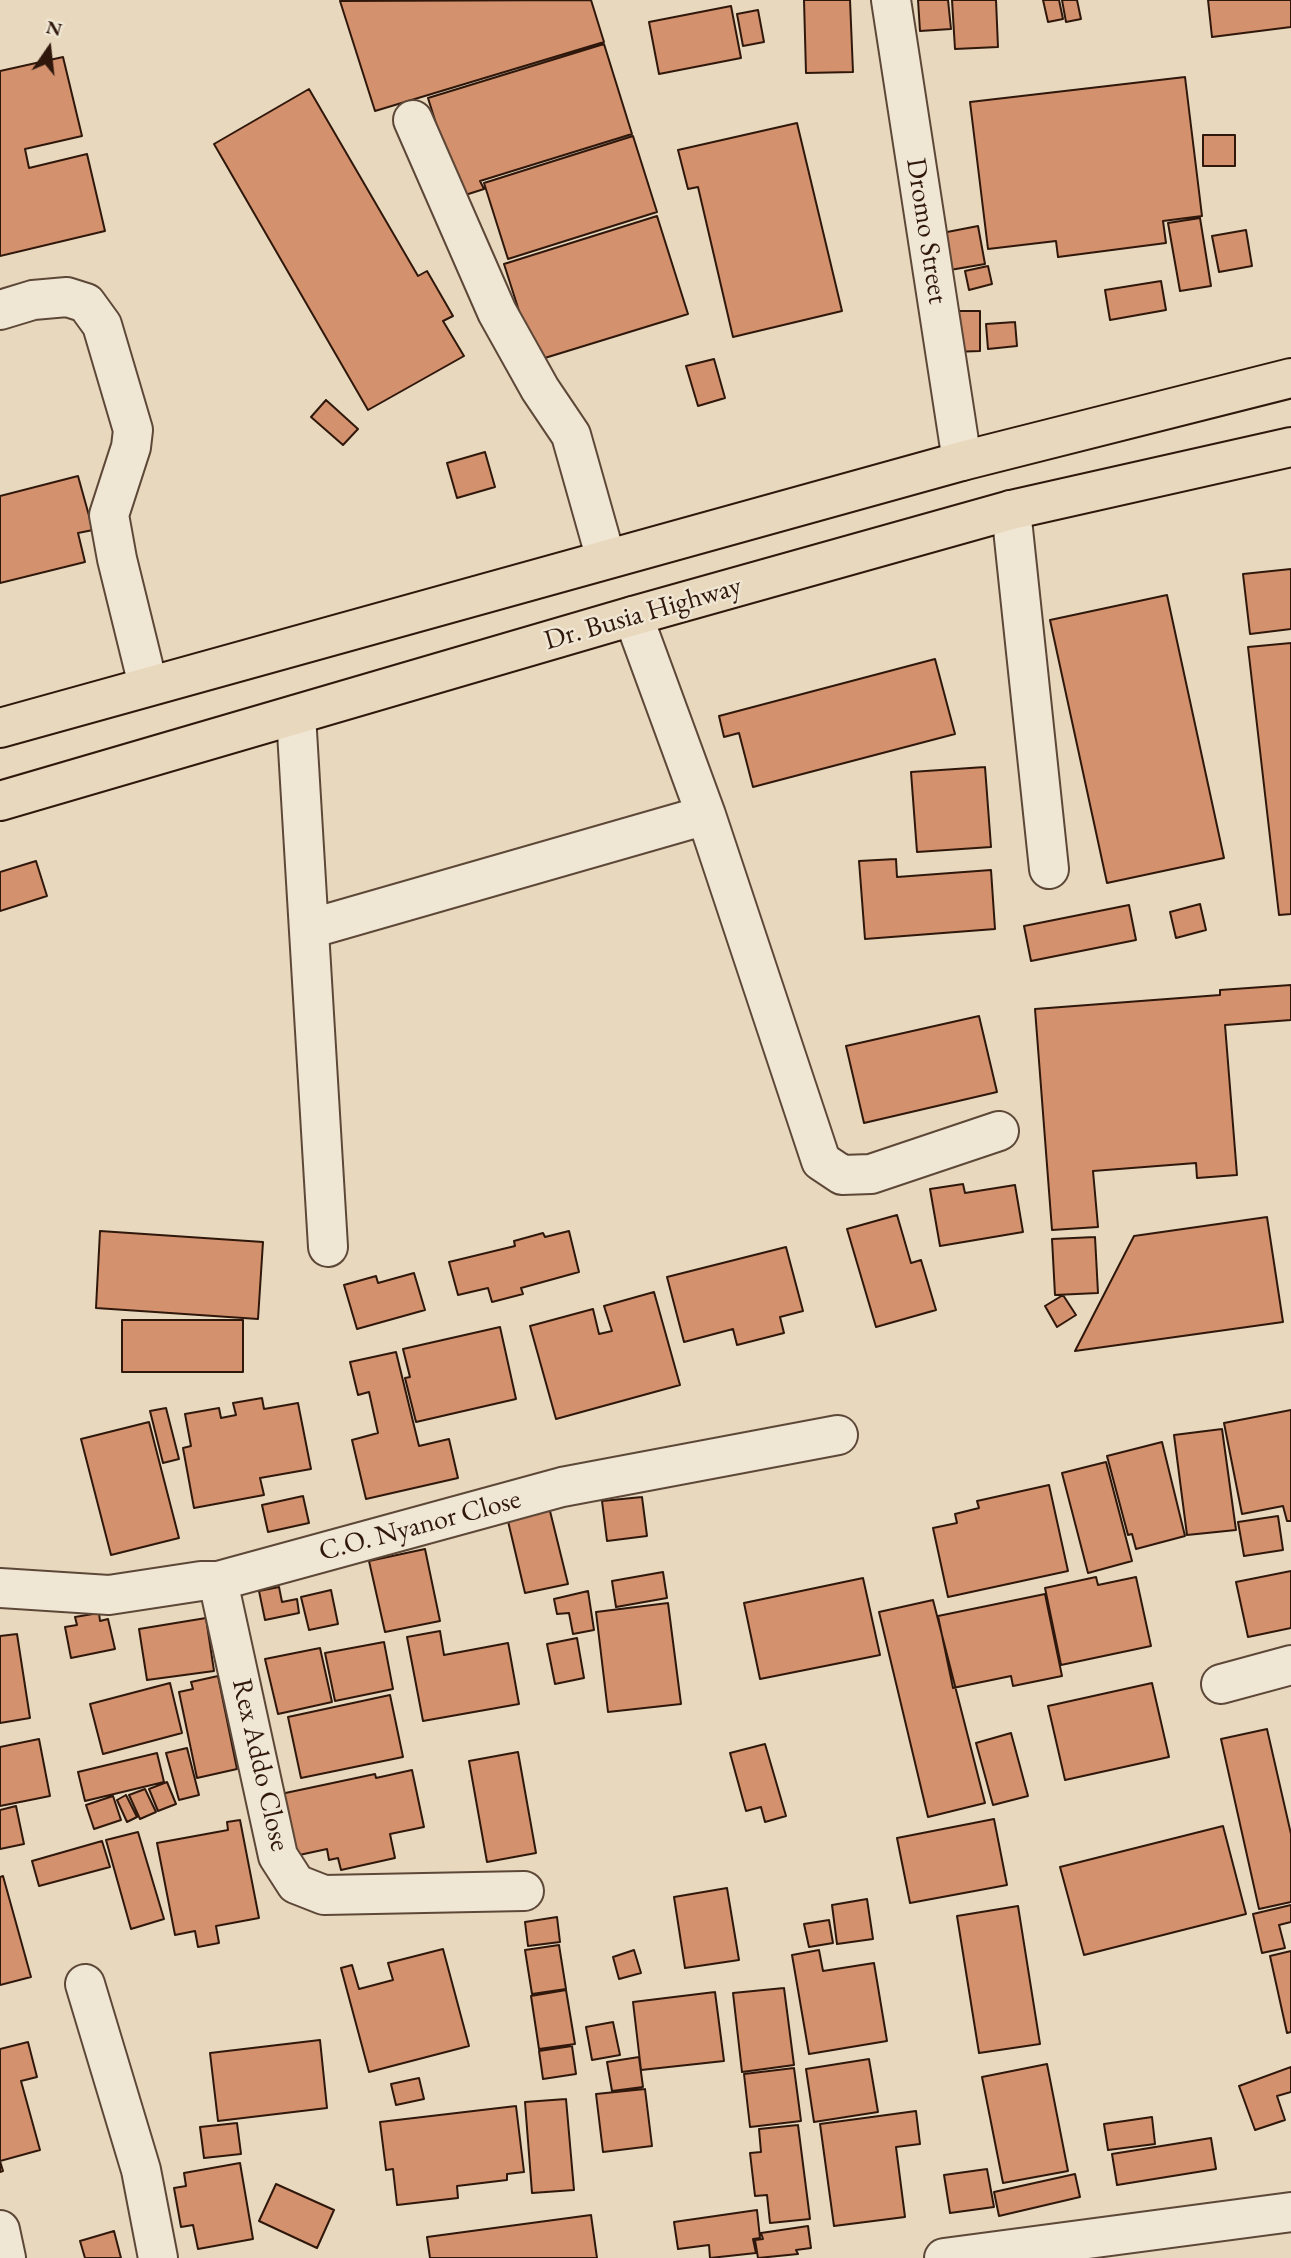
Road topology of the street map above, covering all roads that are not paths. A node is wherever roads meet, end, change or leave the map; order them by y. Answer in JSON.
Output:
{"nodes":[{"id":1,"x":891,"y":0,"type":"edge"},
{"id":2,"x":413,"y":120,"type":"dead end"},
{"id":3,"x":0,"y":310,"type":"edge"},
{"id":4,"x":1291,"y":378,"type":"edge"},
{"id":5,"x":1291,"y":447,"type":"edge"},
{"id":6,"x":962,"y":461,"type":"junction"},
{"id":7,"x":1011,"y":510,"type":"junction"},
{"id":8,"x":606,"y":559,"type":"junction"},
{"id":9,"x":633,"y":616,"type":"junction"},
{"id":10,"x":148,"y":685,"type":"junction"},
{"id":11,"x":296,"y":715,"type":"junction"},
{"id":12,"x":0,"y":728,"type":"edge"},
{"id":13,"x":0,"y":801,"type":"edge"},
{"id":14,"x":706,"y":816,"type":"junction"},
{"id":15,"x":1049,"y":869,"type":"dead end"},
{"id":16,"x":309,"y":929,"type":"junction"},
{"id":17,"x":999,"y":1131,"type":"dead end"},
{"id":18,"x":328,"y":1247,"type":"dead end"},
{"id":19,"x":838,"y":1435,"type":"dead end"},
{"id":20,"x":218,"y":1581,"type":"junction"},
{"id":21,"x":0,"y":1588,"type":"edge"},
{"id":22,"x":1291,"y":1665,"type":"edge"},
{"id":23,"x":1221,"y":1684,"type":"dead end"},
{"id":24,"x":524,"y":1891,"type":"dead end"},
{"id":25,"x":85,"y":1984,"type":"dead end"},
{"id":26,"x":1291,"y":2212,"type":"edge"},
{"id":27,"x":0,"y":2230,"type":"edge"},
{"id":28,"x":6,"y":2258,"type":"edge"},
{"id":29,"x":158,"y":2258,"type":"edge"},
{"id":30,"x":944,"y":2258,"type":"edge"}],
"edges":[{"from":1,"to":6,"type":"street","name":"Dromo Street"},
{"from":2,"to":8,"type":"street"},
{"from":3,"to":10,"type":"street"},
{"from":4,"to":6,"type":"highway"},
{"from":5,"to":7,"type":"highway","name":"Dr. Busia Highway"},
{"from":6,"to":8,"type":"highway"},
{"from":7,"to":9,"type":"highway","name":"Dr. Busia Highway"},
{"from":7,"to":15,"type":"street"},
{"from":8,"to":10,"type":"highway"},
{"from":9,"to":11,"type":"highway","name":"Dr. Busia Highway"},
{"from":9,"to":14,"type":"street"},
{"from":10,"to":12,"type":"highway"},
{"from":11,"to":13,"type":"highway","name":"Dr. Busia Highway"},
{"from":11,"to":16,"type":"street"},
{"from":14,"to":16,"type":"street"},
{"from":14,"to":17,"type":"street"},
{"from":16,"to":18,"type":"street"},
{"from":19,"to":20,"type":"street","name":"C.O. Nyanor Close"},
{"from":20,"to":21,"type":"street","name":"C.O. Nyanor Close"},
{"from":20,"to":24,"type":"street","name":"Rex Addo Close"},
{"from":22,"to":23,"type":"street"},
{"from":25,"to":29,"type":"street"},
{"from":26,"to":30,"type":"street"},
{"from":27,"to":28,"type":"street"}]}
